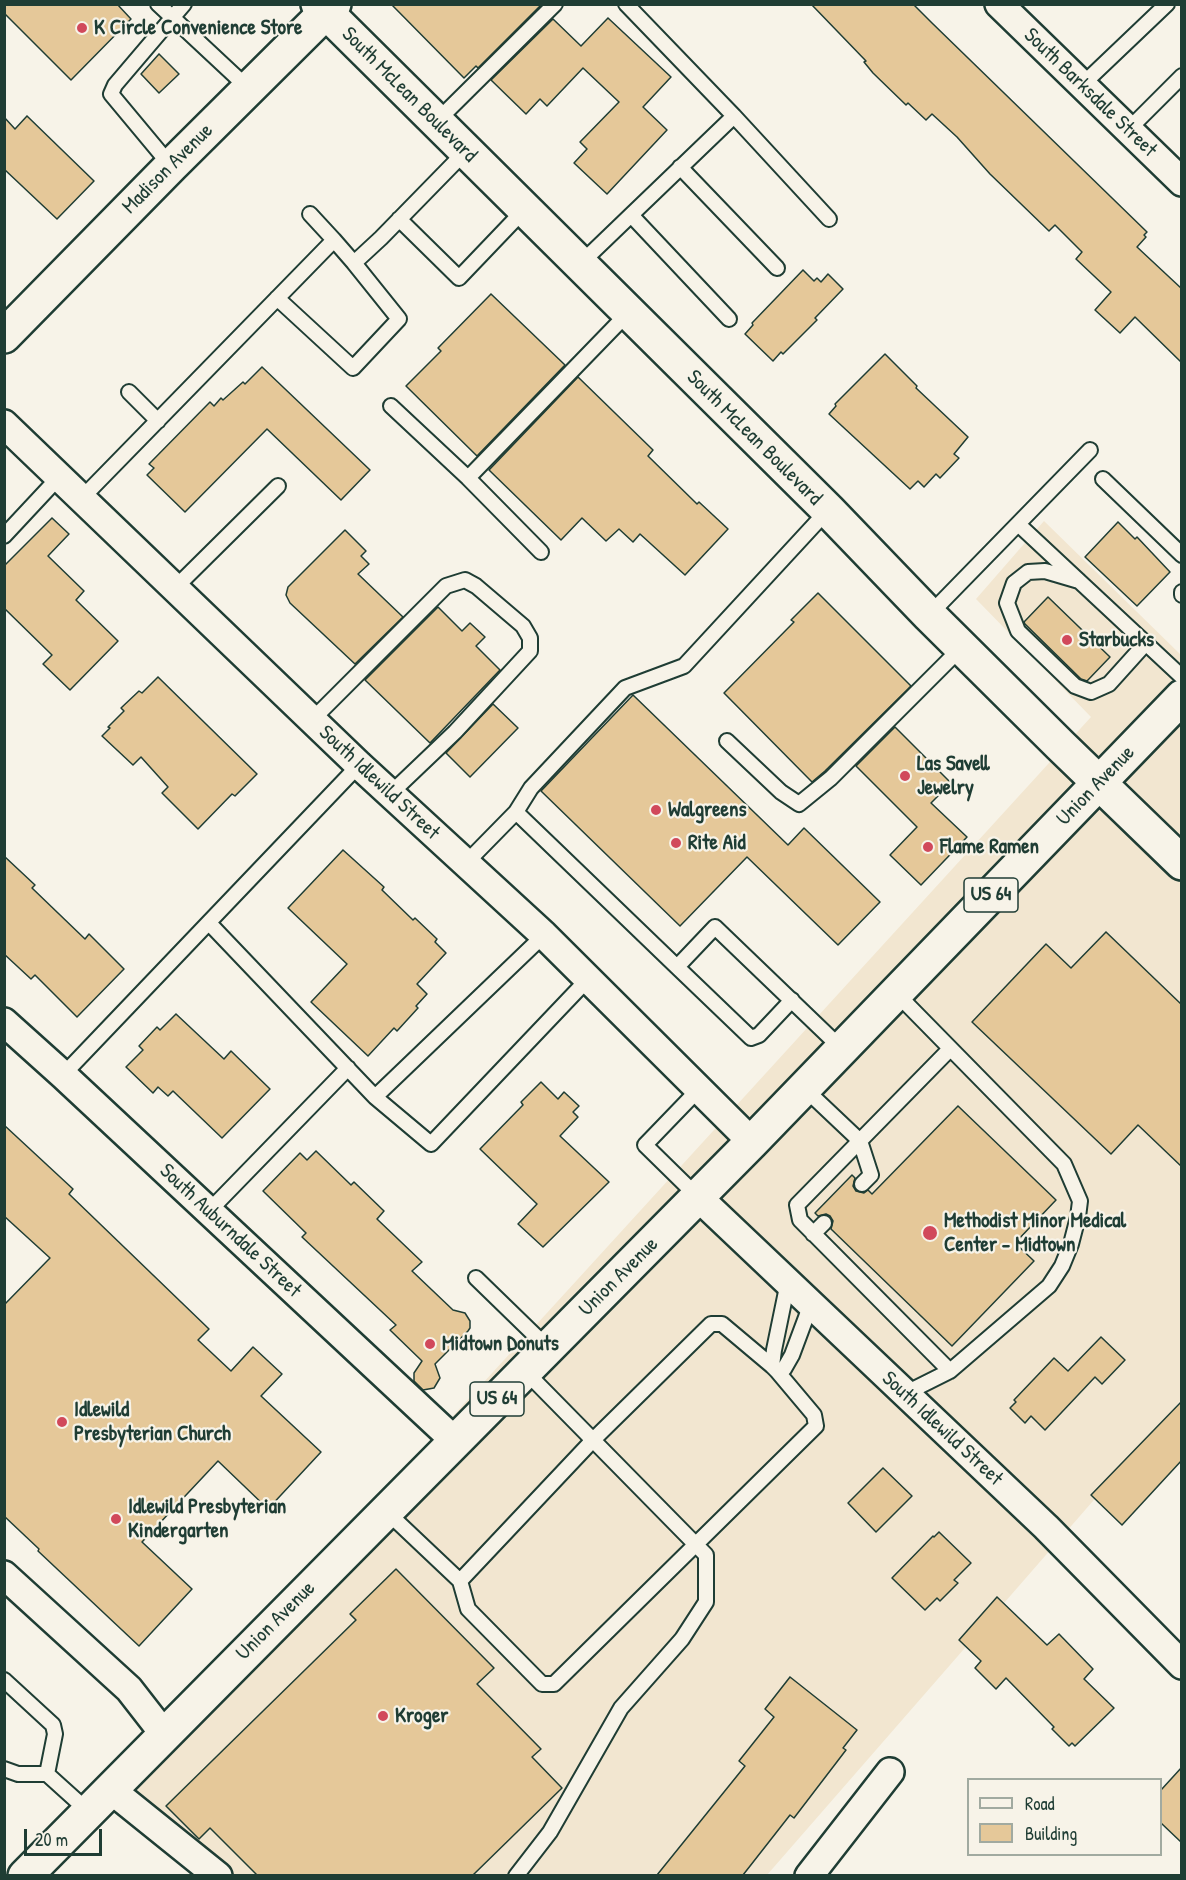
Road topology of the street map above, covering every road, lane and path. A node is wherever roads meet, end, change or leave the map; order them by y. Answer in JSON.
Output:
{"nodes":[{"id":1,"x":158,"y":4,"type":"edge"},
{"id":2,"x":184,"y":4,"type":"edge"},
{"id":3,"x":555,"y":4,"type":"edge"},
{"id":4,"x":626,"y":4,"type":"edge"},
{"id":5,"x":999,"y":4,"type":"edge"},
{"id":6,"x":1167,"y":4,"type":"edge"},
{"id":7,"x":326,"y":7,"type":"edge"},
{"id":8,"x":172,"y":18,"type":"junction"},
{"id":9,"x":1182,"y":76,"type":"edge"},
{"id":10,"x":1082,"y":85,"type":"junction"},
{"id":11,"x":248,"y":88,"type":"junction"},
{"id":12,"x":734,"y":116,"type":"junction"},
{"id":13,"x":436,"y":122,"type":"junction"},
{"id":14,"x":1128,"y":130,"type":"junction"},
{"id":15,"x":466,"y":152,"type":"junction"},
{"id":16,"x":171,"y":166,"type":"junction"},
{"id":17,"x":680,"y":167,"type":"junction"},
{"id":18,"x":1182,"y":182,"type":"edge"},
{"id":19,"x":524,"y":210,"type":"junction"},
{"id":20,"x":310,"y":214,"type":"dead end"},
{"id":21,"x":630,"y":215,"type":"junction"},
{"id":22,"x":399,"y":219,"type":"junction"},
{"id":23,"x":830,"y":219,"type":"dead end"},
{"id":24,"x":334,"y":240,"type":"junction"},
{"id":25,"x":354,"y":263,"type":"junction"},
{"id":26,"x":579,"y":265,"type":"junction"},
{"id":27,"x":777,"y":268,"type":"dead end"},
{"id":28,"x":277,"y":298,"type":"junction"},
{"id":29,"x":628,"y":313,"type":"junction"},
{"id":30,"x":729,"y":319,"type":"dead end"},
{"id":31,"x":4,"y":336,"type":"edge"},
{"id":32,"x":129,"y":392,"type":"dead end"},
{"id":33,"x":392,"y":406,"type":"dead end"},
{"id":34,"x":158,"y":421,"type":"junction"},
{"id":35,"x":4,"y":424,"type":"edge"},
{"id":36,"x":1090,"y":450,"type":"dead end"},
{"id":37,"x":60,"y":476,"type":"junction"},
{"id":38,"x":468,"y":478,"type":"junction"},
{"id":39,"x":1103,"y":479,"type":"dead end"},
{"id":40,"x":278,"y":486,"type":"dead end"},
{"id":41,"x":82,"y":498,"type":"junction"},
{"id":42,"x":828,"y":510,"type":"junction"},
{"id":43,"x":1018,"y":524,"type":"junction"},
{"id":44,"x":4,"y":536,"type":"edge"},
{"id":45,"x":541,"y":552,"type":"dead end"},
{"id":46,"x":1182,"y":555,"type":"edge"},
{"id":47,"x":1079,"y":581,"type":"junction"},
{"id":48,"x":175,"y":588,"type":"junction"},
{"id":49,"x":929,"y":615,"type":"junction"},
{"id":50,"x":1145,"y":644,"type":"junction"},
{"id":51,"x":962,"y":647,"type":"junction"},
{"id":52,"x":1182,"y":677,"type":"edge"},
{"id":53,"x":1182,"y":697,"type":"edge"},
{"id":54,"x":312,"y":720,"type":"junction"},
{"id":55,"x":727,"y":741,"type":"dead end"},
{"id":56,"x":359,"y":765,"type":"junction"},
{"id":57,"x":1099,"y":783,"type":"junction"},
{"id":58,"x":390,"y":794,"type":"junction"},
{"id":59,"x":516,"y":812,"type":"junction"},
{"id":60,"x":1182,"y":863,"type":"edge"},
{"id":61,"x":465,"y":864,"type":"junction"},
{"id":62,"x":209,"y":923,"type":"junction"},
{"id":63,"x":544,"y":935,"type":"junction"},
{"id":64,"x":677,"y":967,"type":"junction"},
{"id":65,"x":588,"y":979,"type":"junction"},
{"id":66,"x":896,"y":993,"type":"junction"},
{"id":67,"x":792,"y":1000,"type":"junction"},
{"id":68,"x":4,"y":1022,"type":"edge"},
{"id":69,"x":842,"y":1049,"type":"junction"},
{"id":70,"x":950,"y":1049,"type":"junction"},
{"id":71,"x":348,"y":1068,"type":"junction"},
{"id":72,"x":63,"y":1075,"type":"junction"},
{"id":73,"x":804,"y":1088,"type":"junction"},
{"id":74,"x":699,"y":1089,"type":"junction"},
{"id":75,"x":375,"y":1097,"type":"junction"},
{"id":76,"x":860,"y":1141,"type":"junction"},
{"id":77,"x":752,"y":1142,"type":"junction"},
{"id":78,"x":862,"y":1184,"type":"dead end"},
{"id":79,"x":698,"y":1197,"type":"junction"},
{"id":80,"x":208,"y":1211,"type":"junction"},
{"id":81,"x":824,"y":1222,"type":"dead end"},
{"id":82,"x":813,"y":1234,"type":"junction"},
{"id":83,"x":476,"y":1278,"type":"dead end"},
{"id":84,"x":788,"y":1281,"type":"junction"},
{"id":85,"x":811,"y":1304,"type":"junction"},
{"id":86,"x":548,"y":1348,"type":"junction"},
{"id":87,"x":774,"y":1369,"type":"junction"},
{"id":88,"x":525,"y":1371,"type":"junction"},
{"id":89,"x":950,"y":1371,"type":"junction"},
{"id":90,"x":904,"y":1394,"type":"junction"},
{"id":91,"x":593,"y":1440,"type":"junction"},
{"id":92,"x":455,"y":1441,"type":"junction"},
{"id":93,"x":386,"y":1511,"type":"junction"},
{"id":94,"x":696,"y":1545,"type":"junction"},
{"id":95,"x":4,"y":1575,"type":"edge"},
{"id":96,"x":460,"y":1581,"type":"junction"},
{"id":97,"x":1182,"y":1665,"type":"edge"},
{"id":98,"x":4,"y":1680,"type":"edge"},
{"id":99,"x":164,"y":1734,"type":"junction"},
{"id":100,"x":4,"y":1769,"type":"edge"},
{"id":101,"x":890,"y":1772,"type":"dead end"},
{"id":102,"x":47,"y":1774,"type":"junction"},
{"id":103,"x":99,"y":1800,"type":"junction"},
{"id":104,"x":25,"y":1875,"type":"edge"},
{"id":105,"x":218,"y":1875,"type":"edge"},
{"id":106,"x":516,"y":1875,"type":"edge"},
{"id":107,"x":809,"y":1875,"type":"edge"}],
"edges":[{"from":1,"to":8,"type":"lane"},
{"from":2,"to":8,"type":"lane"},
{"from":3,"to":13,"type":"lane"},
{"from":4,"to":12,"type":"lane"},
{"from":5,"to":10,"type":"street","name":"South Barksdale Street"},
{"from":6,"to":10,"type":"lane"},
{"from":7,"to":11,"type":"main road","name":"Madison Avenue"},
{"from":7,"to":13,"type":"main road","name":"South McLean Boulevard"},
{"from":8,"to":11,"type":"lane"},
{"from":8,"to":16,"type":"lane"},
{"from":9,"to":14,"type":"lane"},
{"from":10,"to":14,"type":"street","name":"South Barksdale Street"},
{"from":11,"to":16,"type":"main road","name":"Madison Avenue"},
{"from":12,"to":17,"type":"lane"},
{"from":12,"to":23,"type":"lane"},
{"from":13,"to":15,"type":"main road","name":"South McLean Boulevard"},
{"from":14,"to":18,"type":"street","name":"South Barksdale Street"},
{"from":15,"to":19,"type":"main road","name":"South McLean Boulevard"},
{"from":15,"to":22,"type":"lane"},
{"from":16,"to":31,"type":"main road","name":"Madison Avenue"},
{"from":17,"to":21,"type":"lane"},
{"from":17,"to":27,"type":"lane"},
{"from":19,"to":22,"type":"lane"},
{"from":19,"to":26,"type":"main road","name":"South McLean Boulevard"},
{"from":20,"to":24,"type":"lane"},
{"from":21,"to":26,"type":"lane"},
{"from":21,"to":30,"type":"lane"},
{"from":22,"to":25,"type":"lane"},
{"from":24,"to":25,"type":"lane"},
{"from":24,"to":28,"type":"lane"},
{"from":25,"to":28,"type":"lane"},
{"from":26,"to":29,"type":"main road","name":"South McLean Boulevard"},
{"from":28,"to":34,"type":"lane"},
{"from":29,"to":38,"type":"lane"},
{"from":29,"to":42,"type":"main road","name":"South McLean Boulevard"},
{"from":32,"to":34,"type":"lane"},
{"from":33,"to":38,"type":"lane"},
{"from":34,"to":41,"type":"lane"},
{"from":35,"to":37,"type":"street","name":"South Idlewild Street"},
{"from":36,"to":43,"type":"lane"},
{"from":37,"to":41,"type":"street","name":"South Idlewild Street"},
{"from":37,"to":44,"type":"lane"},
{"from":38,"to":45,"type":"lane"},
{"from":39,"to":46,"type":"lane"},
{"from":40,"to":48,"type":"lane"},
{"from":41,"to":48,"type":"street","name":"South Idlewild Street"},
{"from":42,"to":49,"type":"main road","name":"South McLean Boulevard"},
{"from":42,"to":59,"type":"lane"},
{"from":43,"to":47,"type":"lane"},
{"from":43,"to":49,"type":"lane"},
{"from":47,"to":50,"type":"lane"},
{"from":47,"to":50,"type":"lane"},
{"from":48,"to":54,"type":"street","name":"South Idlewild Street"},
{"from":49,"to":51,"type":"main road","name":"South McLean Boulevard"},
{"from":50,"to":52,"type":"lane"},
{"from":51,"to":55,"type":"lane"},
{"from":51,"to":57,"type":"main road","name":"South McLean Boulevard"},
{"from":53,"to":57,"type":"main road","name":"Union Avenue","number":"US 64"},
{"from":54,"to":56,"type":"street","name":"South Idlewild Street"},
{"from":54,"to":58,"type":"lane"},
{"from":56,"to":58,"type":"street","name":"South Idlewild Street"},
{"from":56,"to":62,"type":"lane"},
{"from":57,"to":60,"type":"main road","name":"South McLean Boulevard"},
{"from":57,"to":66,"type":"main road","name":"Union Avenue","number":"US 64"},
{"from":58,"to":61,"type":"street","name":"South Idlewild Street"},
{"from":59,"to":61,"type":"lane"},
{"from":59,"to":64,"type":"lane"},
{"from":61,"to":63,"type":"street","name":"South Idlewild Street"},
{"from":62,"to":71,"type":"lane"},
{"from":62,"to":72,"type":"lane"},
{"from":63,"to":65,"type":"street","name":"South Idlewild Street"},
{"from":63,"to":75,"type":"lane"},
{"from":64,"to":67,"type":"lane"},
{"from":64,"to":67,"type":"lane"},
{"from":65,"to":74,"type":"street","name":"South Idlewild Street"},
{"from":65,"to":75,"type":"lane"},
{"from":66,"to":69,"type":"main road","name":"Union Avenue","number":"US 64"},
{"from":66,"to":70,"type":"lane"},
{"from":67,"to":69,"type":"lane"},
{"from":68,"to":72,"type":"street","name":"South Auburndale Street"},
{"from":69,"to":73,"type":"main road","name":"Union Avenue","number":"US 64"},
{"from":70,"to":76,"type":"lane"},
{"from":70,"to":89,"type":"lane"},
{"from":71,"to":75,"type":"lane"},
{"from":71,"to":80,"type":"lane"},
{"from":72,"to":80,"type":"street","name":"South Auburndale Street"},
{"from":73,"to":76,"type":"lane"},
{"from":73,"to":77,"type":"main road","name":"Union Avenue","number":"US 64"},
{"from":74,"to":77,"type":"street","name":"South Idlewild Street"},
{"from":74,"to":79,"type":"lane"},
{"from":76,"to":78,"type":"lane"},
{"from":76,"to":82,"type":"lane"},
{"from":77,"to":79,"type":"main road","name":"Union Avenue","number":"US 64"},
{"from":79,"to":84,"type":"street","name":"South Idlewild Street"},
{"from":79,"to":86,"type":"main road","name":"Union Avenue","number":"US 64"},
{"from":80,"to":92,"type":"street","name":"South Auburndale Street"},
{"from":81,"to":82,"type":"lane"},
{"from":82,"to":89,"type":"lane"},
{"from":83,"to":86,"type":"lane"},
{"from":84,"to":85,"type":"street","name":"South Idlewild Street"},
{"from":84,"to":87,"type":"lane"},
{"from":85,"to":87,"type":"lane"},
{"from":85,"to":90,"type":"street","name":"South Idlewild Street"},
{"from":86,"to":88,"type":"main road","name":"Union Avenue","number":"US 64"},
{"from":87,"to":91,"type":"lane"},
{"from":87,"to":94,"type":"lane"},
{"from":88,"to":91,"type":"lane"},
{"from":88,"to":92,"type":"main road","name":"Union Avenue","number":"US 64"},
{"from":89,"to":90,"type":"lane"},
{"from":90,"to":97,"type":"street","name":"South Idlewild Street"},
{"from":91,"to":94,"type":"lane"},
{"from":91,"to":96,"type":"lane"},
{"from":92,"to":93,"type":"main road","name":"Union Avenue","number":"US 64"},
{"from":93,"to":96,"type":"lane"},
{"from":93,"to":99,"type":"main road","name":"Union Avenue","number":"US 64"},
{"from":94,"to":96,"type":"lane"},
{"from":94,"to":106,"type":"lane"},
{"from":95,"to":99,"type":"street"},
{"from":98,"to":102,"type":"lane"},
{"from":99,"to":103,"type":"main road","name":"Union Avenue","number":"US 64"},
{"from":100,"to":102,"type":"lane"},
{"from":101,"to":107,"type":"street"},
{"from":102,"to":103,"type":"lane"},
{"from":103,"to":104,"type":"main road","name":"Union Avenue","number":"US 64"},
{"from":103,"to":105,"type":"street"}]}
